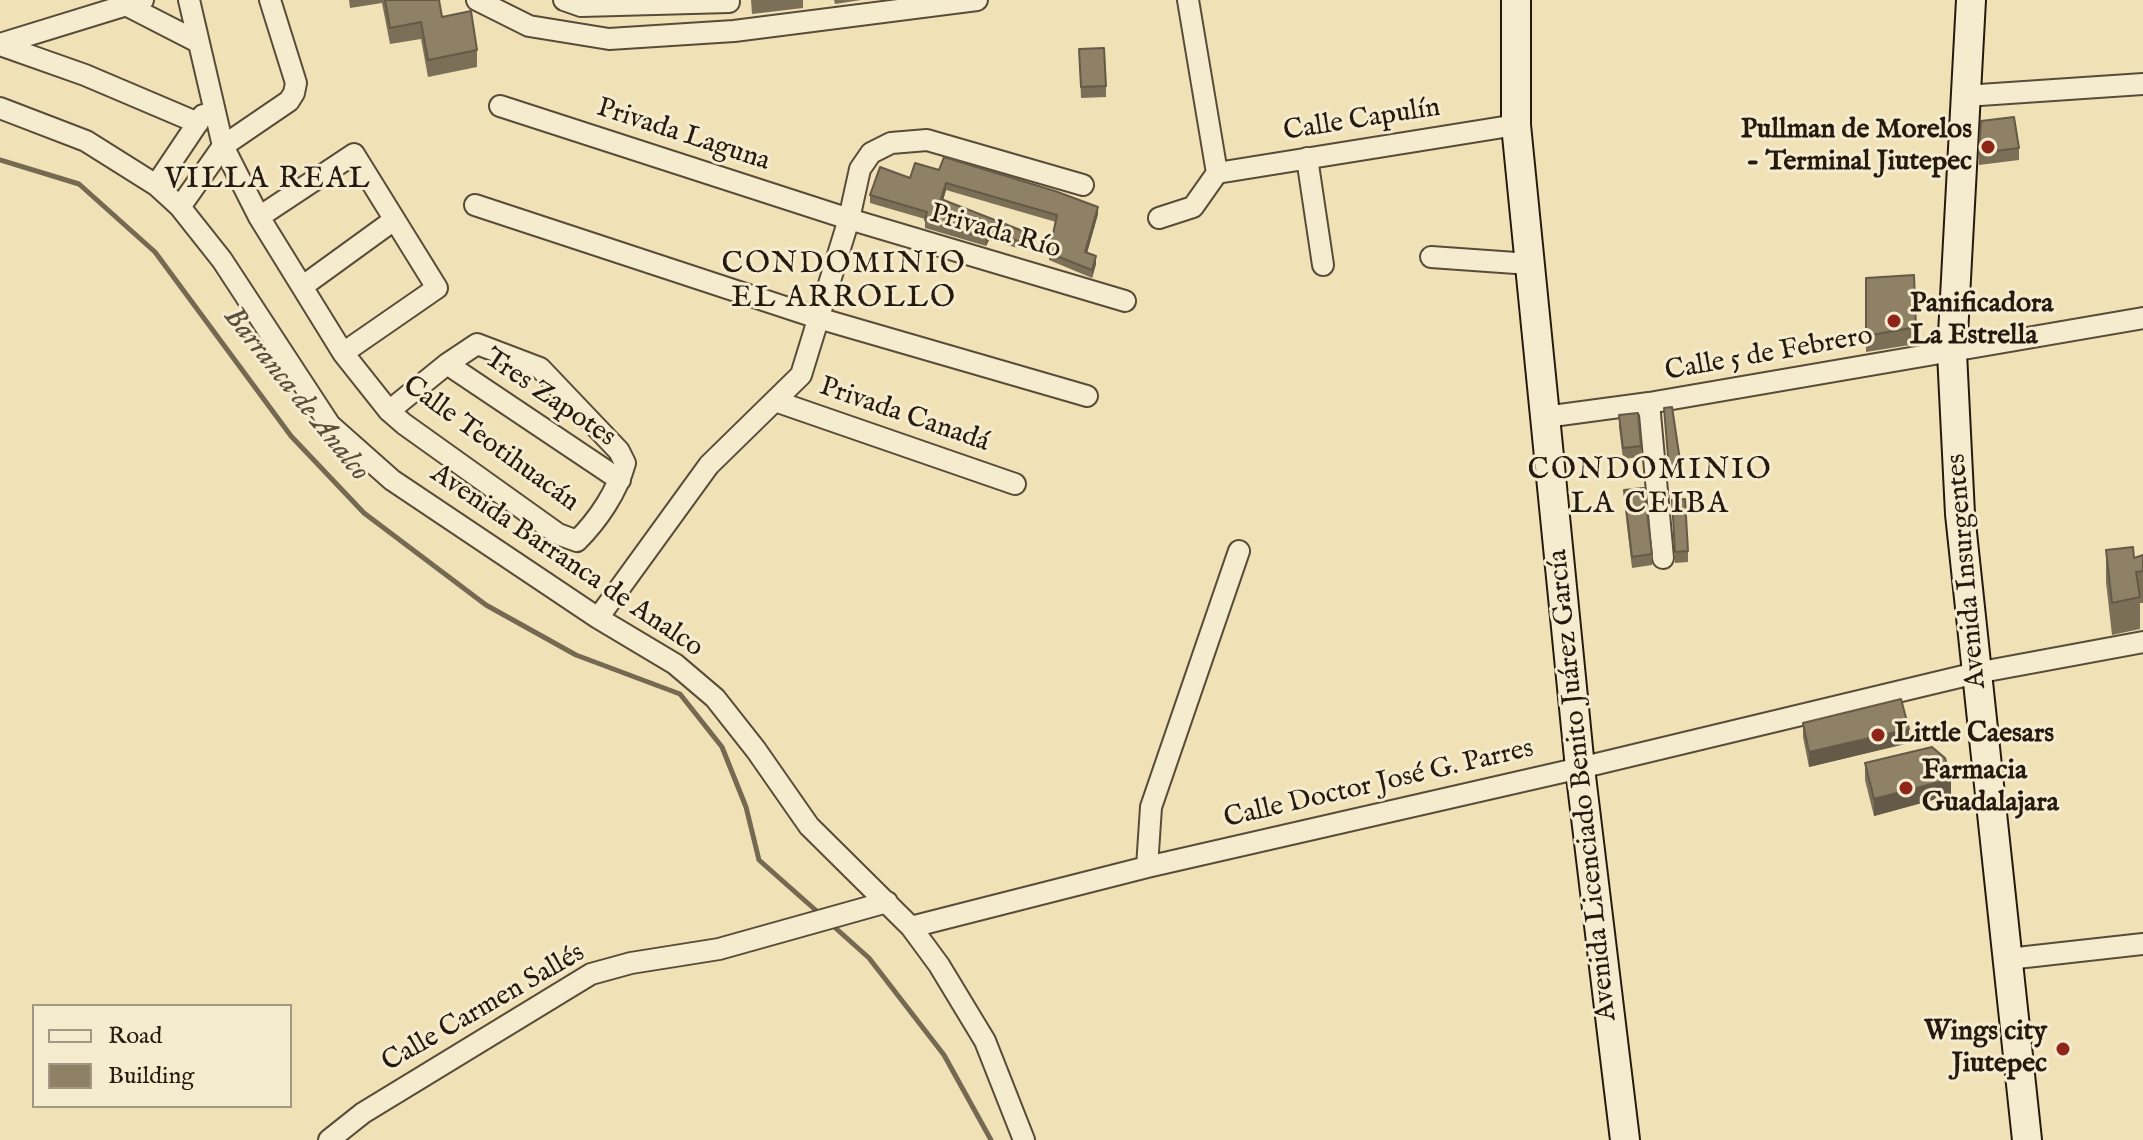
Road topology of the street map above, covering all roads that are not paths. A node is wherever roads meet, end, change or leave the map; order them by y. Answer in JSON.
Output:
{"nodes":[{"id":1,"x":189,"y":0,"type":"edge"},
{"id":2,"x":270,"y":0,"type":"edge"},
{"id":3,"x":477,"y":0,"type":"edge"},
{"id":4,"x":564,"y":0,"type":"edge"},
{"id":5,"x":1188,"y":0,"type":"edge"},
{"id":6,"x":1516,"y":0,"type":"edge"},
{"id":7,"x":1971,"y":0,"type":"edge"},
{"id":8,"x":964,"y":1,"type":"edge"},
{"id":9,"x":719,"y":2,"type":"edge"},
{"id":10,"x":135,"y":3,"type":"edge"},
{"id":11,"x":724,"y":32,"type":"junction"},
{"id":12,"x":198,"y":42,"type":"junction"},
{"id":13,"x":0,"y":45,"type":"edge"},
{"id":14,"x":2143,"y":84,"type":"edge"},
{"id":15,"x":1965,"y":96,"type":"junction"},
{"id":16,"x":212,"y":102,"type":"junction"},
{"id":17,"x":500,"y":106,"type":"dead end"},
{"id":18,"x":0,"y":108,"type":"edge"},
{"id":19,"x":198,"y":123,"type":"junction"},
{"id":20,"x":1516,"y":125,"type":"junction"},
{"id":21,"x":223,"y":146,"type":"junction"},
{"id":22,"x":1307,"y":158,"type":"junction"},
{"id":23,"x":1217,"y":173,"type":"junction"},
{"id":24,"x":156,"y":185,"type":"junction"},
{"id":25,"x":1083,"y":185,"type":"dead end"},
{"id":26,"x":475,"y":205,"type":"dead end"},
{"id":27,"x":180,"y":207,"type":"junction"},
{"id":28,"x":259,"y":217,"type":"junction"},
{"id":29,"x":1159,"y":218,"type":"dead end"},
{"id":30,"x":849,"y":219,"type":"junction"},
{"id":31,"x":394,"y":220,"type":"junction"},
{"id":32,"x":1431,"y":257,"type":"dead end"},
{"id":33,"x":1530,"y":264,"type":"junction"},
{"id":34,"x":1323,"y":265,"type":"dead end"},
{"id":35,"x":303,"y":286,"type":"junction"},
{"id":36,"x":1125,"y":301,"type":"dead end"},
{"id":37,"x":818,"y":318,"type":"junction"},
{"id":38,"x":2143,"y":318,"type":"edge"},
{"id":39,"x":343,"y":353,"type":"junction"},
{"id":40,"x":1952,"y":353,"type":"junction"},
{"id":41,"x":447,"y":364,"type":"junction"},
{"id":42,"x":1087,"y":396,"type":"dead end"},
{"id":43,"x":775,"y":401,"type":"junction"},
{"id":44,"x":1649,"y":403,"type":"junction"},
{"id":45,"x":389,"y":411,"type":"junction"},
{"id":46,"x":1545,"y":417,"type":"junction"},
{"id":47,"x":620,"y":480,"type":"junction"},
{"id":48,"x":1015,"y":484,"type":"dead end"},
{"id":49,"x":1239,"y":551,"type":"dead end"},
{"id":50,"x":1663,"y":558,"type":"dead end"},
{"id":51,"x":598,"y":618,"type":"junction"},
{"id":52,"x":2143,"y":642,"type":"edge"},
{"id":53,"x":1976,"y":673,"type":"junction"},
{"id":54,"x":1580,"y":768,"type":"junction"},
{"id":55,"x":1147,"y":867,"type":"junction"},
{"id":56,"x":877,"y":905,"type":"junction"},
{"id":57,"x":911,"y":927,"type":"junction"},
{"id":58,"x":2143,"y":944,"type":"edge"},
{"id":59,"x":2008,"y":959,"type":"junction"},
{"id":60,"x":329,"y":1140,"type":"edge"},
{"id":61,"x":1024,"y":1140,"type":"edge"},
{"id":62,"x":1625,"y":1140,"type":"edge"},
{"id":63,"x":2027,"y":1140,"type":"edge"}],
"edges":[{"from":1,"to":12,"type":"street","name":"Calle Teotihuacán"},
{"from":2,"to":21,"type":"street"},
{"from":3,"to":11,"type":"street"},
{"from":4,"to":9,"type":"street"},
{"from":5,"to":23,"type":"street"},
{"from":6,"to":20,"type":"main road","name":"Avenida Licenciado Benito Juárez García"},
{"from":7,"to":15,"type":"main road","name":"Avenida Insurgentes"},
{"from":8,"to":11,"type":"street"},
{"from":9,"to":11,"type":"street"},
{"from":10,"to":12,"type":"street"},
{"from":10,"to":13,"type":"street"},
{"from":12,"to":16,"type":"street","name":"Calle Teotihuacán"},
{"from":13,"to":19,"type":"street"},
{"from":14,"to":15,"type":"street"},
{"from":15,"to":40,"type":"main road","name":"Avenida Insurgentes"},
{"from":16,"to":19,"type":"street"},
{"from":16,"to":21,"type":"street","name":"Calle Teotihuacán"},
{"from":17,"to":30,"type":"street","name":"Privada Laguna"},
{"from":18,"to":24,"type":"street","name":"Avenida Barranca de Analco"},
{"from":19,"to":24,"type":"street"},
{"from":20,"to":22,"type":"street","name":"Calle Capulín"},
{"from":20,"to":33,"type":"main road","name":"Avenida Licenciado Benito Juárez García"},
{"from":21,"to":27,"type":"street"},
{"from":21,"to":28,"type":"street","name":"Calle Teotihuacán"},
{"from":22,"to":23,"type":"street","name":"Calle Capulín"},
{"from":22,"to":34,"type":"street"},
{"from":23,"to":29,"type":"street"},
{"from":24,"to":27,"type":"street","name":"Avenida Barranca de Analco"},
{"from":25,"to":30,"type":"street"},
{"from":26,"to":37,"type":"street"},
{"from":27,"to":51,"type":"street","name":"Avenida Barranca de Analco"},
{"from":28,"to":31,"type":"street"},
{"from":28,"to":35,"type":"street","name":"Calle Teotihuacán"},
{"from":30,"to":36,"type":"street","name":"Privada Río"},
{"from":30,"to":37,"type":"street"},
{"from":31,"to":35,"type":"street"},
{"from":31,"to":39,"type":"street"},
{"from":32,"to":33,"type":"street"},
{"from":33,"to":46,"type":"main road","name":"Avenida Licenciado Benito Juárez García"},
{"from":35,"to":39,"type":"street","name":"Calle Teotihuacán"},
{"from":37,"to":42,"type":"street"},
{"from":37,"to":43,"type":"street"},
{"from":38,"to":40,"type":"street","name":"Calle 5 de Febrero"},
{"from":39,"to":45,"type":"street","name":"Calle Teotihuacán"},
{"from":40,"to":44,"type":"street","name":"Calle 5 de Febrero"},
{"from":40,"to":53,"type":"main road","name":"Avenida Insurgentes"},
{"from":41,"to":45,"type":"street"},
{"from":41,"to":47,"type":"street","name":"Tres Zapotes"},
{"from":41,"to":47,"type":"street"},
{"from":43,"to":48,"type":"street","name":"Privada Canadá"},
{"from":43,"to":51,"type":"street"},
{"from":44,"to":46,"type":"street","name":"Calle 5 de Febrero"},
{"from":44,"to":50,"type":"street"},
{"from":45,"to":47,"type":"street","name":"Calle Teotihuacán"},
{"from":46,"to":54,"type":"main road","name":"Avenida Licenciado Benito Juárez García"},
{"from":49,"to":55,"type":"street"},
{"from":51,"to":56,"type":"street","name":"Avenida Barranca de Analco"},
{"from":52,"to":53,"type":"street","name":"Calle Doctor José G. Parres"},
{"from":53,"to":54,"type":"street","name":"Calle Doctor José G. Parres"},
{"from":53,"to":59,"type":"main road","name":"Avenida Insurgentes"},
{"from":54,"to":55,"type":"street","name":"Calle Doctor José G. Parres"},
{"from":54,"to":62,"type":"main road","name":"Avenida Licenciado Benito Juárez García"},
{"from":55,"to":57,"type":"street","name":"Calle Doctor José G. Parres"},
{"from":56,"to":57,"type":"street","name":"Avenida Barranca de Analco"},
{"from":56,"to":60,"type":"street","name":"Calle Carmen Sallés"},
{"from":57,"to":61,"type":"street","name":"Avenida Barranca de Analco"},
{"from":58,"to":59,"type":"street"},
{"from":59,"to":63,"type":"main road","name":"Avenida Insurgentes"}]}
